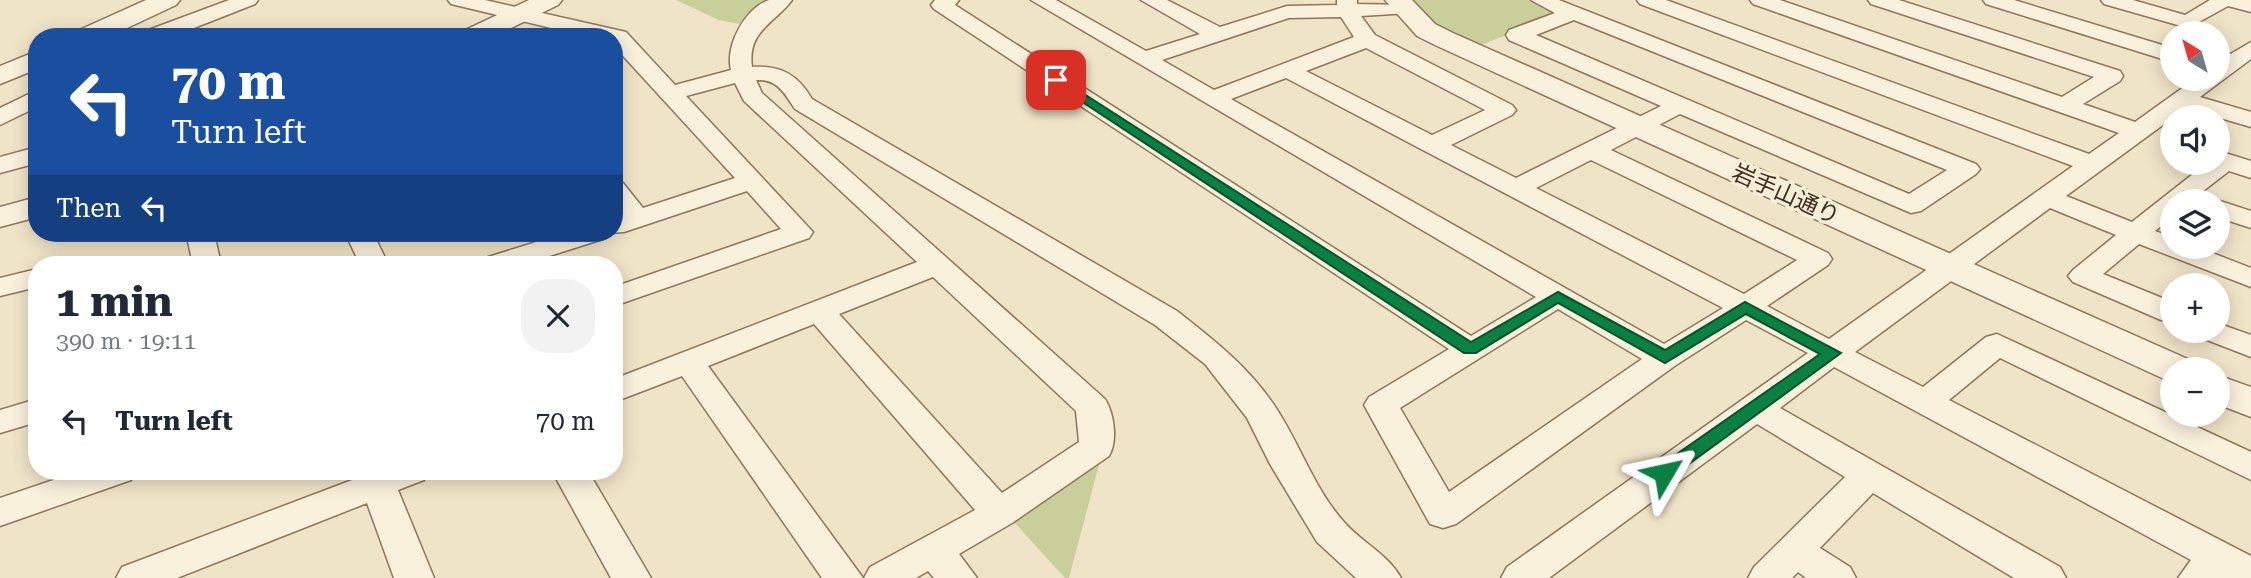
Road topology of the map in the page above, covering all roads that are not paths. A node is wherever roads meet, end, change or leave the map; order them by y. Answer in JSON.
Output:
{"nodes":[{"id":1,"x":167,"y":0,"type":"edge"},
{"id":2,"x":248,"y":0,"type":"edge"},
{"id":3,"x":458,"y":0,"type":"edge"},
{"id":4,"x":549,"y":0,"type":"edge"},
{"id":5,"x":782,"y":0,"type":"edge"},
{"id":6,"x":948,"y":0,"type":"edge"},
{"id":7,"x":1041,"y":0,"type":"edge"},
{"id":8,"x":1151,"y":0,"type":"edge"},
{"id":9,"x":1261,"y":0,"type":"edge"},
{"id":10,"x":1541,"y":0,"type":"edge"},
{"id":11,"x":1647,"y":0,"type":"edge"},
{"id":12,"x":1760,"y":0,"type":"edge"},
{"id":13,"x":1878,"y":0,"type":"edge"},
{"id":14,"x":1993,"y":0,"type":"edge"},
{"id":15,"x":2111,"y":0,"type":"edge"},
{"id":16,"x":2226,"y":0,"type":"edge"},
{"id":17,"x":1401,"y":4,"type":"edge"},
{"id":18,"x":2031,"y":5,"type":"edge"},
{"id":19,"x":1347,"y":6,"type":"edge"},
{"id":20,"x":2251,"y":6,"type":"edge"},
{"id":21,"x":1287,"y":12,"type":"junction"},
{"id":22,"x":522,"y":13,"type":"junction"},
{"id":23,"x":1573,"y":13,"type":"junction"},
{"id":24,"x":106,"y":28,"type":"edge"},
{"id":25,"x":175,"y":28,"type":"edge"},
{"id":26,"x":491,"y":28,"type":"edge"},
{"id":27,"x":572,"y":28,"type":"edge"},
{"id":28,"x":1217,"y":34,"type":"junction"},
{"id":29,"x":1367,"y":40,"type":"junction"},
{"id":30,"x":623,"y":43,"type":"edge"},
{"id":31,"x":2251,"y":49,"type":"edge"},
{"id":32,"x":2160,"y":51,"type":"edge"},
{"id":33,"x":1788,"y":52,"type":"junction"},
{"id":34,"x":1928,"y":58,"type":"junction"},
{"id":35,"x":1144,"y":59,"type":"junction"},
{"id":36,"x":28,"y":63,"type":"edge"},
{"id":37,"x":2230,"y":64,"type":"edge"},
{"id":38,"x":1287,"y":70,"type":"junction"},
{"id":39,"x":741,"y":75,"type":"junction"},
{"id":40,"x":0,"y":76,"type":"edge"},
{"id":41,"x":1737,"y":78,"type":"junction"},
{"id":42,"x":1878,"y":85,"type":"junction"},
{"id":43,"x":2193,"y":91,"type":"edge"},
{"id":44,"x":669,"y":94,"type":"junction"},
{"id":45,"x":1213,"y":98,"type":"junction"},
{"id":46,"x":2182,"y":99,"type":"junction"},
{"id":47,"x":28,"y":102,"type":"edge"},
{"id":48,"x":1680,"y":106,"type":"junction"},
{"id":49,"x":2064,"y":106,"type":"junction"},
{"id":50,"x":0,"y":118,"type":"edge"},
{"id":51,"x":2251,"y":120,"type":"edge"},
{"id":52,"x":1638,"y":127,"type":"junction"},
{"id":53,"x":2137,"y":131,"type":"junction"},
{"id":54,"x":1433,"y":145,"type":"junction"},
{"id":55,"x":1593,"y":150,"type":"junction"},
{"id":56,"x":28,"y":157,"type":"edge"},
{"id":57,"x":2091,"y":164,"type":"junction"},
{"id":58,"x":0,"y":165,"type":"edge"},
{"id":59,"x":2251,"y":170,"type":"edge"},
{"id":60,"x":752,"y":181,"type":"junction"},
{"id":61,"x":1517,"y":188,"type":"junction"},
{"id":62,"x":2194,"y":189,"type":"edge"},
{"id":63,"x":2045,"y":197,"type":"junction"},
{"id":64,"x":28,"y":209,"type":"edge"},
{"id":65,"x":2230,"y":213,"type":"edge"},
{"id":66,"x":2160,"y":215,"type":"edge"},
{"id":67,"x":0,"y":217,"type":"edge"},
{"id":68,"x":2251,"y":220,"type":"edge"},
{"id":69,"x":626,"y":222,"type":"edge"},
{"id":70,"x":2136,"y":232,"type":"junction"},
{"id":71,"x":550,"y":242,"type":"edge"},
{"id":72,"x":2160,"y":242,"type":"edge"},
{"id":73,"x":507,"y":251,"type":"edge"},
{"id":74,"x":2203,"y":259,"type":"edge"},
{"id":75,"x":937,"y":265,"type":"junction"},
{"id":76,"x":1947,"y":267,"type":"junction"},
{"id":77,"x":2251,"y":278,"type":"edge"},
{"id":78,"x":28,"y":280,"type":"edge"},
{"id":79,"x":0,"y":286,"type":"edge"},
{"id":80,"x":623,"y":294,"type":"edge"},
{"id":81,"x":1558,"y":296,"type":"junction"},
{"id":82,"x":1745,"y":307,"type":"junction"},
{"id":83,"x":2160,"y":308,"type":"edge"},
{"id":84,"x":818,"y":311,"type":"junction"},
{"id":85,"x":2230,"y":338,"type":"edge"},
{"id":86,"x":2251,"y":347,"type":"edge"},
{"id":87,"x":1470,"y":349,"type":"junction"},
{"id":88,"x":1833,"y":353,"type":"junction"},
{"id":89,"x":1665,"y":358,"type":"junction"},
{"id":90,"x":689,"y":362,"type":"junction"},
{"id":91,"x":2160,"y":362,"type":"edge"},
{"id":92,"x":623,"y":388,"type":"edge"},
{"id":93,"x":2230,"y":393,"type":"edge"},
{"id":94,"x":1926,"y":402,"type":"junction"},
{"id":95,"x":2251,"y":402,"type":"edge"},
{"id":96,"x":1755,"y":408,"type":"junction"},
{"id":97,"x":28,"y":413,"type":"edge"},
{"id":98,"x":0,"y":422,"type":"edge"},
{"id":99,"x":2251,"y":467,"type":"edge"},
{"id":100,"x":1869,"y":475,"type":"junction"},
{"id":101,"x":92,"y":480,"type":"edge"},
{"id":102,"x":388,"y":480,"type":"edge"},
{"id":103,"x":395,"y":480,"type":"edge"},
{"id":104,"x":575,"y":480,"type":"edge"},
{"id":105,"x":0,"y":512,"type":"edge"},
{"id":106,"x":999,"y":513,"type":"junction"},
{"id":107,"x":1795,"y":551,"type":"junction"},
{"id":108,"x":209,"y":564,"type":"edge"},
{"id":109,"x":945,"y":564,"type":"edge"},
{"id":110,"x":2207,"y":567,"type":"edge"},
{"id":111,"x":2251,"y":573,"type":"edge"},
{"id":112,"x":136,"y":578,"type":"edge"},
{"id":113,"x":414,"y":578,"type":"edge"},
{"id":114,"x":631,"y":578,"type":"edge"},
{"id":115,"x":843,"y":578,"type":"edge"},
{"id":116,"x":884,"y":578,"type":"edge"},
{"id":117,"x":1381,"y":578,"type":"edge"},
{"id":118,"x":1521,"y":578,"type":"edge"},
{"id":119,"x":1768,"y":578,"type":"edge"},
{"id":120,"x":1836,"y":578,"type":"edge"},
{"id":121,"x":2046,"y":578,"type":"edge"}],
"edges":[{"from":1,"to":24,"type":"street"},
{"from":2,"to":25,"type":"street"},
{"from":3,"to":22,"type":"street"},
{"from":4,"to":22,"type":"street"},
{"from":5,"to":39,"type":"street"},
{"from":6,"to":87,"type":"street"},
{"from":7,"to":35,"type":"street"},
{"from":8,"to":28,"type":"street"},
{"from":9,"to":21,"type":"street"},
{"from":10,"to":23,"type":"street"},
{"from":11,"to":33,"type":"street"},
{"from":12,"to":34,"type":"street"},
{"from":13,"to":49,"type":"street"},
{"from":14,"to":18,"type":"street"},
{"from":15,"to":16,"type":"street"},
{"from":16,"to":20,"type":"street"},
{"from":17,"to":19,"type":"street"},
{"from":17,"to":52,"type":"street","name":"岩手山通り"},
{"from":18,"to":32,"type":"street"},
{"from":19,"to":21,"type":"street"},
{"from":19,"to":29,"type":"street"},
{"from":21,"to":28,"type":"street"},
{"from":22,"to":26,"type":"street"},
{"from":22,"to":27,"type":"street"},
{"from":23,"to":41,"type":"street"},
{"from":23,"to":48,"type":"street"},
{"from":28,"to":35,"type":"street"},
{"from":29,"to":38,"type":"street"},
{"from":29,"to":54,"type":"street"},
{"from":30,"to":44,"type":"street"},
{"from":31,"to":37,"type":"street"},
{"from":33,"to":41,"type":"street"},
{"from":33,"to":42,"type":"street"},
{"from":34,"to":42,"type":"street"},
{"from":34,"to":49,"type":"street"},
{"from":35,"to":45,"type":"street"},
{"from":36,"to":40,"type":"street"},
{"from":38,"to":45,"type":"street"},
{"from":38,"to":54,"type":"street"},
{"from":39,"to":44,"type":"street"},
{"from":39,"to":75,"type":"street"},
{"from":39,"to":117,"type":"street"},
{"from":41,"to":48,"type":"street"},
{"from":42,"to":57,"type":"street"},
{"from":43,"to":46,"type":"street"},
{"from":44,"to":60,"type":"street"},
{"from":45,"to":81,"type":"street"},
{"from":46,"to":51,"type":"street"},
{"from":46,"to":53,"type":"street"},
{"from":47,"to":50,"type":"street"},
{"from":48,"to":52,"type":"street"},
{"from":49,"to":53,"type":"street"},
{"from":52,"to":55,"type":"street"},
{"from":52,"to":76,"type":"street","name":"岩手山通り"},
{"from":53,"to":57,"type":"street"},
{"from":54,"to":61,"type":"street"},
{"from":55,"to":61,"type":"street"},
{"from":55,"to":82,"type":"street"},
{"from":56,"to":58,"type":"street"},
{"from":57,"to":63,"type":"street"},
{"from":59,"to":62,"type":"street"},
{"from":60,"to":69,"type":"street"},
{"from":60,"to":80,"type":"street"},
{"from":61,"to":82,"type":"street"},
{"from":63,"to":70,"type":"street"},
{"from":63,"to":76,"type":"street"},
{"from":64,"to":67,"type":"street"},
{"from":65,"to":68,"type":"street"},
{"from":66,"to":70,"type":"street"},
{"from":70,"to":72,"type":"street"},
{"from":70,"to":83,"type":"street"},
{"from":71,"to":73,"type":"street"},
{"from":74,"to":77,"type":"street"},
{"from":75,"to":84,"type":"street"},
{"from":75,"to":106,"type":"street"},
{"from":76,"to":88,"type":"street"},
{"from":76,"to":91,"type":"street","name":"岩手山通り"},
{"from":78,"to":79,"type":"street"},
{"from":81,"to":87,"type":"street"},
{"from":81,"to":89,"type":"street"},
{"from":82,"to":88,"type":"street"},
{"from":82,"to":89,"type":"street"},
{"from":84,"to":90,"type":"street"},
{"from":84,"to":106,"type":"street"},
{"from":85,"to":86,"type":"street"},
{"from":87,"to":89,"type":"street"},
{"from":88,"to":94,"type":"street"},
{"from":88,"to":96,"type":"street"},
{"from":90,"to":92,"type":"street"},
{"from":90,"to":115,"type":"street"},
{"from":93,"to":95,"type":"street"},
{"from":94,"to":99,"type":"street"},
{"from":94,"to":110,"type":"street"},
{"from":96,"to":100,"type":"street"},
{"from":96,"to":118,"type":"street"},
{"from":97,"to":98,"type":"street"},
{"from":100,"to":107,"type":"street"},
{"from":100,"to":121,"type":"street"},
{"from":101,"to":105,"type":"street"},
{"from":102,"to":108,"type":"street"},
{"from":103,"to":113,"type":"street"},
{"from":104,"to":114,"type":"street"},
{"from":106,"to":109,"type":"street"},
{"from":107,"to":119,"type":"street"},
{"from":107,"to":120,"type":"street"},
{"from":108,"to":112,"type":"street"},
{"from":109,"to":116,"type":"street"},
{"from":110,"to":111,"type":"street"}]}
